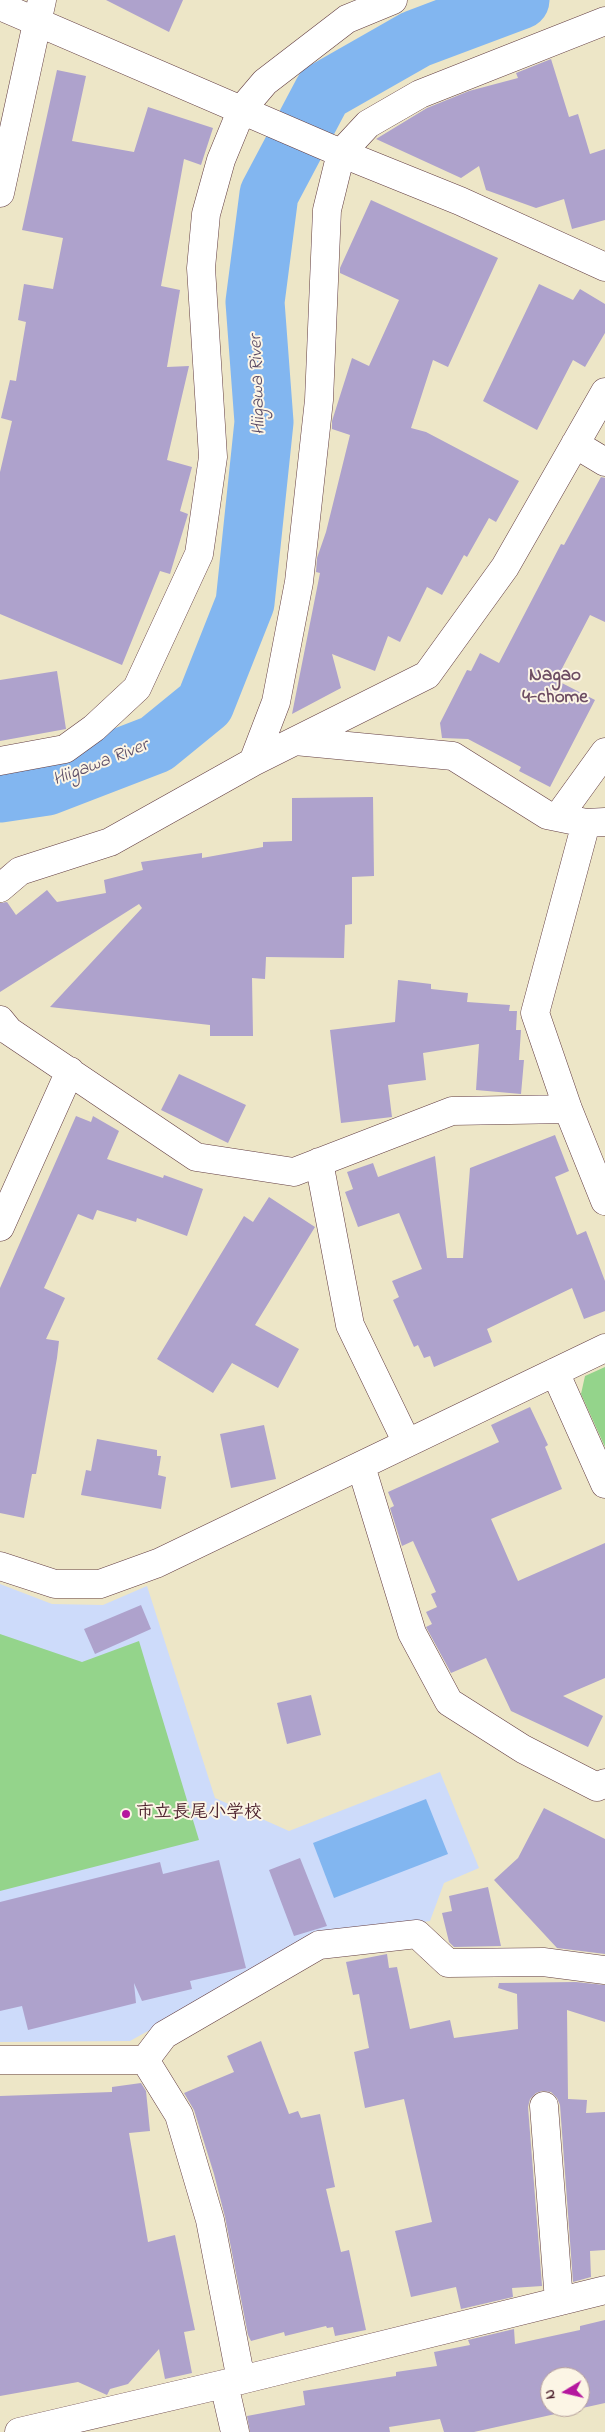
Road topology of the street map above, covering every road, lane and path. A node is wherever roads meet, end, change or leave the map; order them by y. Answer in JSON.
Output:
{"nodes":[{"id":1,"x":393,"y":0,"type":"edge"},
{"id":2,"x":0,"y":6,"type":"edge"},
{"id":3,"x":40,"y":11,"type":"edge"},
{"id":4,"x":605,"y":21,"type":"edge"},
{"id":5,"x":242,"y":109,"type":"junction"},
{"id":6,"x":341,"y":153,"type":"junction"},
{"id":7,"x":0,"y":193,"type":"edge"},
{"id":8,"x":605,"y":267,"type":"edge"},
{"id":9,"x":605,"y":392,"type":"edge"},
{"id":10,"x":575,"y":444,"type":"junction"},
{"id":11,"x":605,"y":462,"type":"edge"},
{"id":12,"x":295,"y":741,"type":"junction"},
{"id":13,"x":605,"y":752,"type":"edge"},
{"id":14,"x":0,"y":761,"type":"edge"},
{"id":15,"x":253,"y":762,"type":"junction"},
{"id":16,"x":558,"y":817,"type":"junction"},
{"id":17,"x":595,"y":823,"type":"edge"},
{"id":18,"x":0,"y":888,"type":"edge"},
{"id":19,"x":0,"y":1020,"type":"edge"},
{"id":20,"x":70,"y":1071,"type":"junction"},
{"id":21,"x":568,"y":1109,"type":"junction"},
{"id":22,"x":319,"y":1162,"type":"junction"},
{"id":23,"x":605,"y":1201,"type":"edge"},
{"id":24,"x":0,"y":1227,"type":"edge"},
{"id":25,"x":605,"y":1348,"type":"edge"},
{"id":26,"x":555,"y":1372,"type":"junction"},
{"id":27,"x":407,"y":1443,"type":"junction"},
{"id":28,"x":361,"y":1466,"type":"junction"},
{"id":29,"x":605,"y":1484,"type":"edge"},
{"id":30,"x":0,"y":1566,"type":"edge"},
{"id":31,"x":602,"y":1789,"type":"edge"},
{"id":32,"x":605,"y":1970,"type":"edge"},
{"id":33,"x":0,"y":2060,"type":"edge"},
{"id":34,"x":145,"y":2060,"type":"junction"},
{"id":35,"x":544,"y":2106,"type":"dead end"},
{"id":36,"x":605,"y":2290,"type":"edge"},
{"id":37,"x":559,"y":2301,"type":"junction"},
{"id":38,"x":232,"y":2382,"type":"junction"},
{"id":39,"x":19,"y":2432,"type":"edge"},
{"id":40,"x":234,"y":2432,"type":"edge"}],
"edges":[{"from":1,"to":5,"type":"street"},
{"from":2,"to":3,"type":"street"},
{"from":3,"to":5,"type":"street"},
{"from":3,"to":7,"type":"street"},
{"from":4,"to":6,"type":"street"},
{"from":5,"to":6,"type":"street"},
{"from":5,"to":14,"type":"street"},
{"from":6,"to":8,"type":"street"},
{"from":6,"to":15,"type":"street"},
{"from":9,"to":10,"type":"street"},
{"from":10,"to":11,"type":"street"},
{"from":10,"to":12,"type":"street"},
{"from":12,"to":15,"type":"street"},
{"from":12,"to":16,"type":"street"},
{"from":13,"to":16,"type":"street"},
{"from":15,"to":18,"type":"street"},
{"from":16,"to":17,"type":"street"},
{"from":17,"to":21,"type":"street"},
{"from":19,"to":20,"type":"street"},
{"from":20,"to":22,"type":"street"},
{"from":20,"to":24,"type":"street"},
{"from":21,"to":22,"type":"street"},
{"from":21,"to":23,"type":"street"},
{"from":22,"to":27,"type":"street"},
{"from":25,"to":26,"type":"street"},
{"from":26,"to":27,"type":"street"},
{"from":26,"to":29,"type":"street"},
{"from":27,"to":28,"type":"street"},
{"from":28,"to":30,"type":"street"},
{"from":28,"to":31,"type":"street"},
{"from":32,"to":34,"type":"street"},
{"from":33,"to":34,"type":"street"},
{"from":34,"to":38,"type":"street"},
{"from":35,"to":37,"type":"street"},
{"from":36,"to":37,"type":"street"},
{"from":37,"to":38,"type":"street"},
{"from":38,"to":39,"type":"street"},
{"from":38,"to":40,"type":"street"}]}
